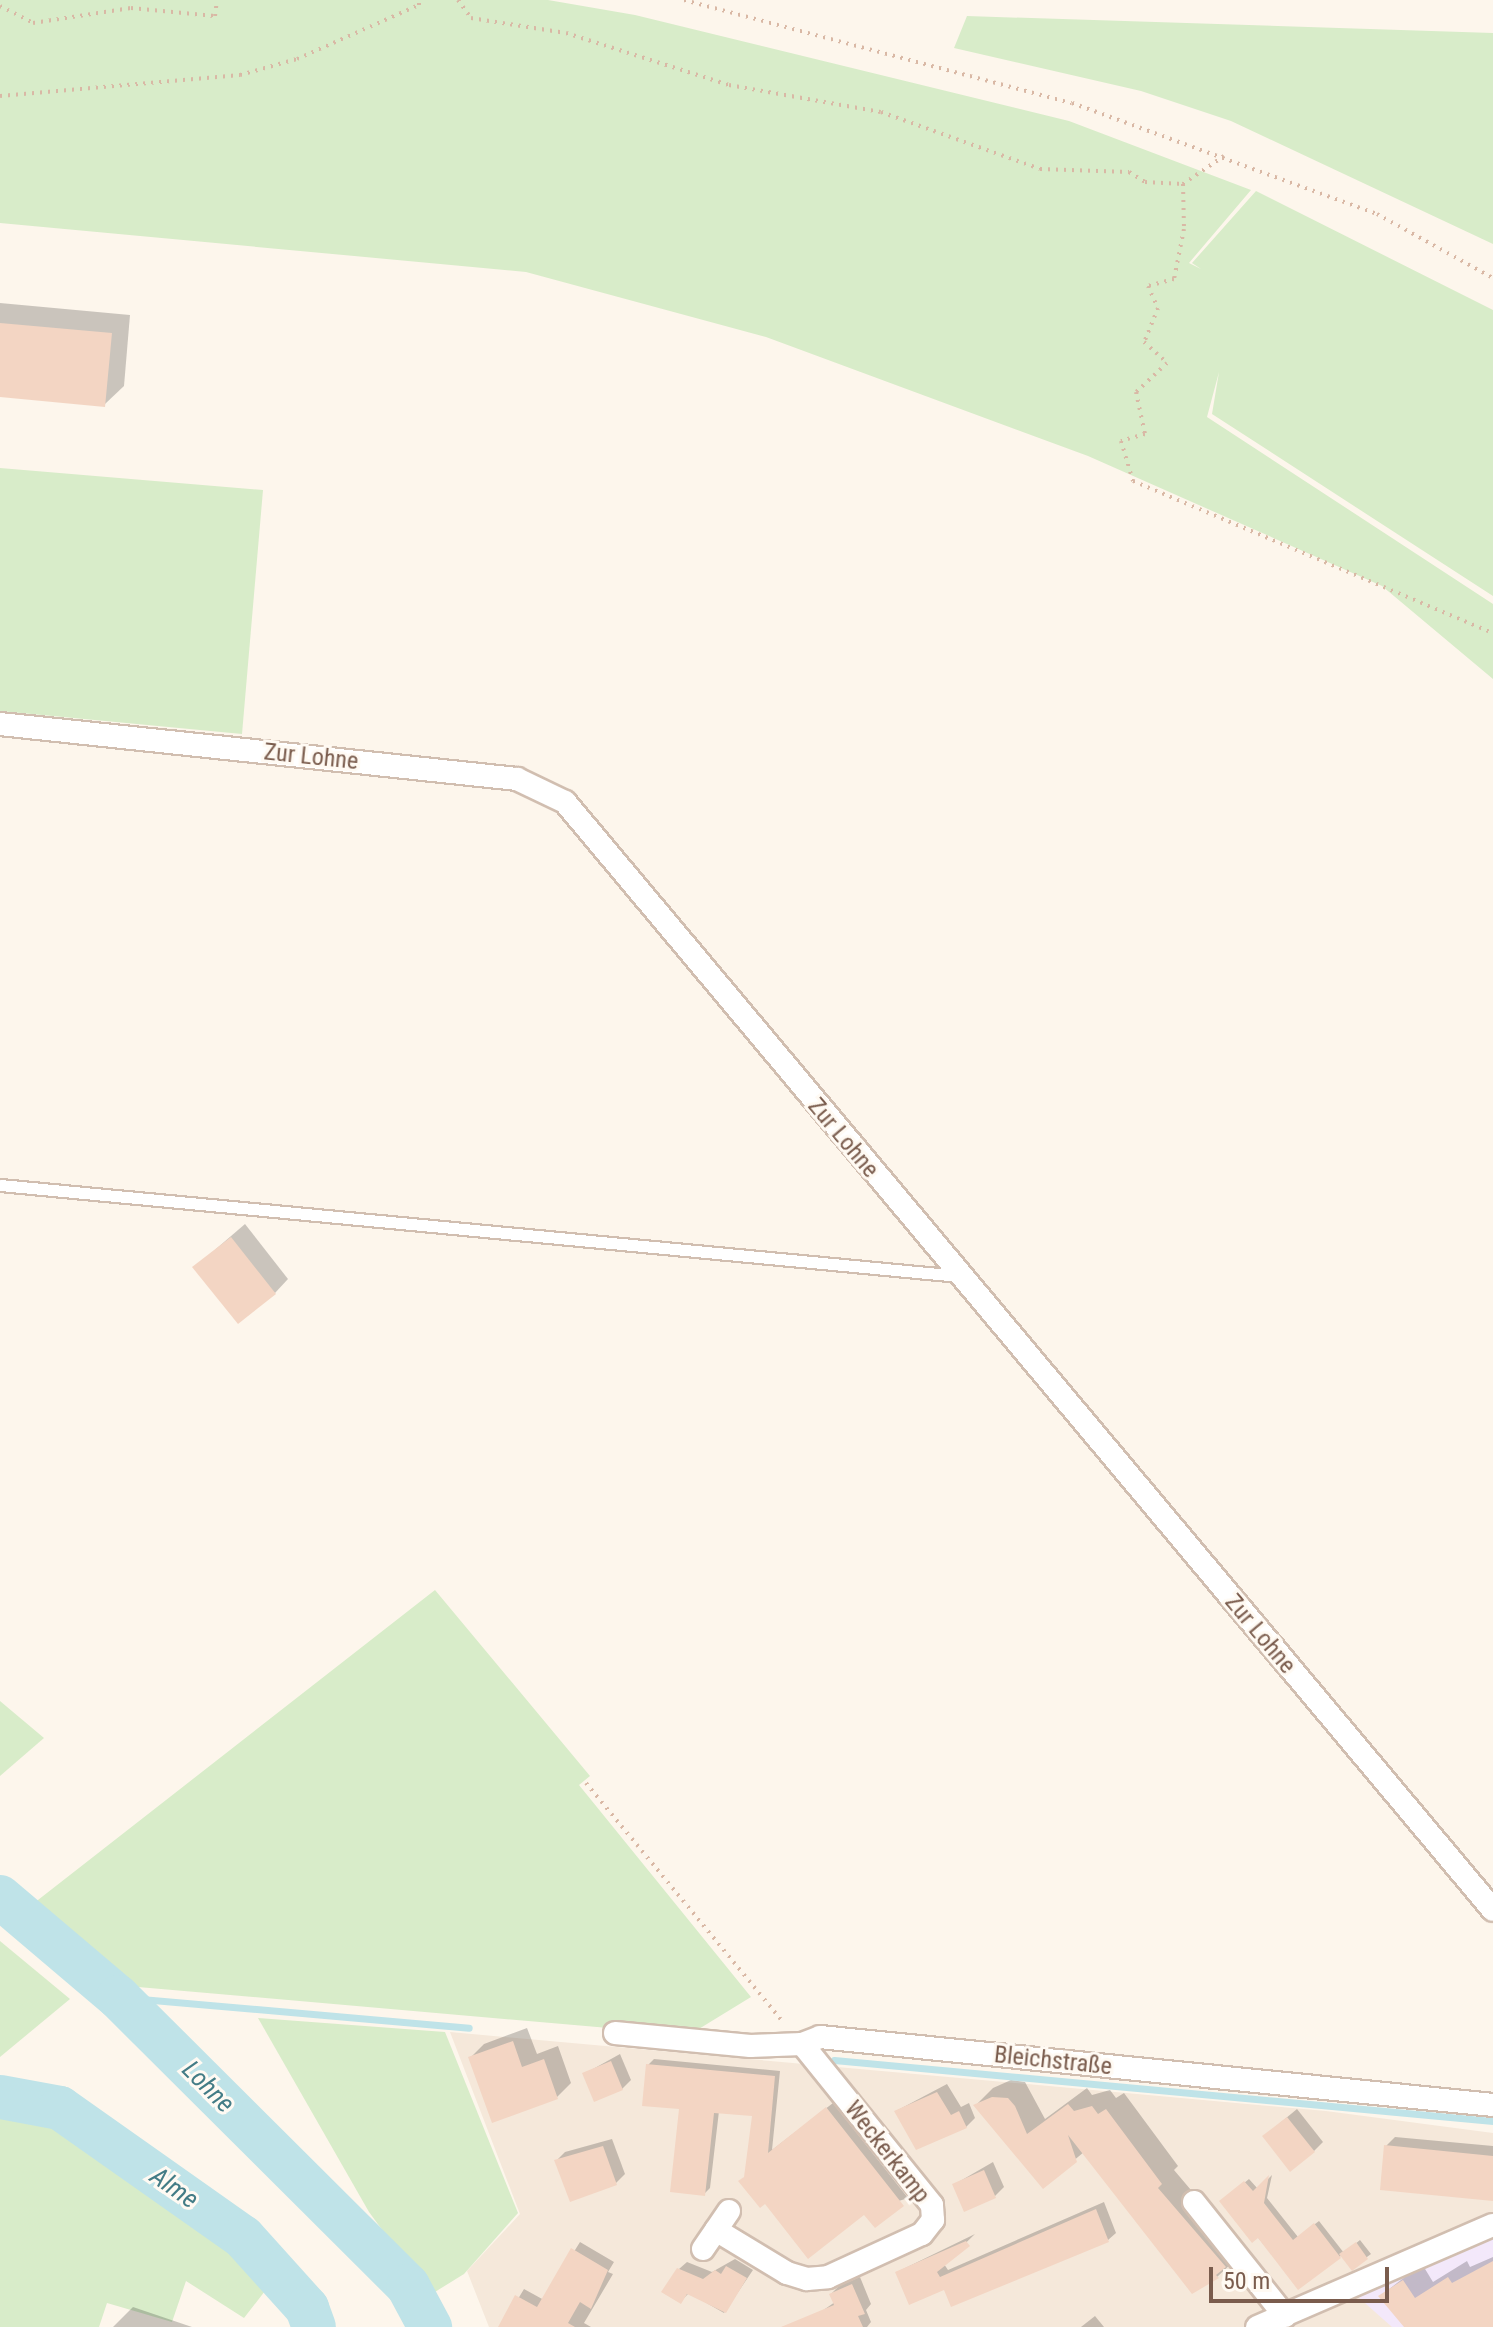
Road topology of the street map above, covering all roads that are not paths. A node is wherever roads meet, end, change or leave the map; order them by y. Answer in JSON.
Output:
{"nodes":[{"id":1,"x":0,"y":724,"type":"edge"},
{"id":2,"x":0,"y":1185,"type":"edge"},
{"id":3,"x":959,"y":1276,"type":"junction"},
{"id":4,"x":1493,"y":1910,"type":"edge"},
{"id":5,"x":615,"y":2033,"type":"dead end"},
{"id":6,"x":802,"y":2044,"type":"junction"},
{"id":7,"x":1493,"y":2105,"type":"edge"},
{"id":8,"x":1194,"y":2202,"type":"dead end"},
{"id":9,"x":1493,"y":2225,"type":"edge"},
{"id":10,"x":716,"y":2230,"type":"dead end"},
{"id":11,"x":1271,"y":2323,"type":"edge"}],
"edges":[{"from":1,"to":3,"type":"street","name":"Zur Lohne"},
{"from":2,"to":3,"type":"lane"},
{"from":3,"to":4,"type":"street","name":"Zur Lohne"},
{"from":5,"to":6,"type":"street","name":"Bleichstraße"},
{"from":6,"to":7,"type":"street","name":"Bleichstraße"},
{"from":6,"to":10,"type":"street","name":"Weckerkamp"},
{"from":8,"to":11,"type":"street"},
{"from":9,"to":11,"type":"street"}]}
